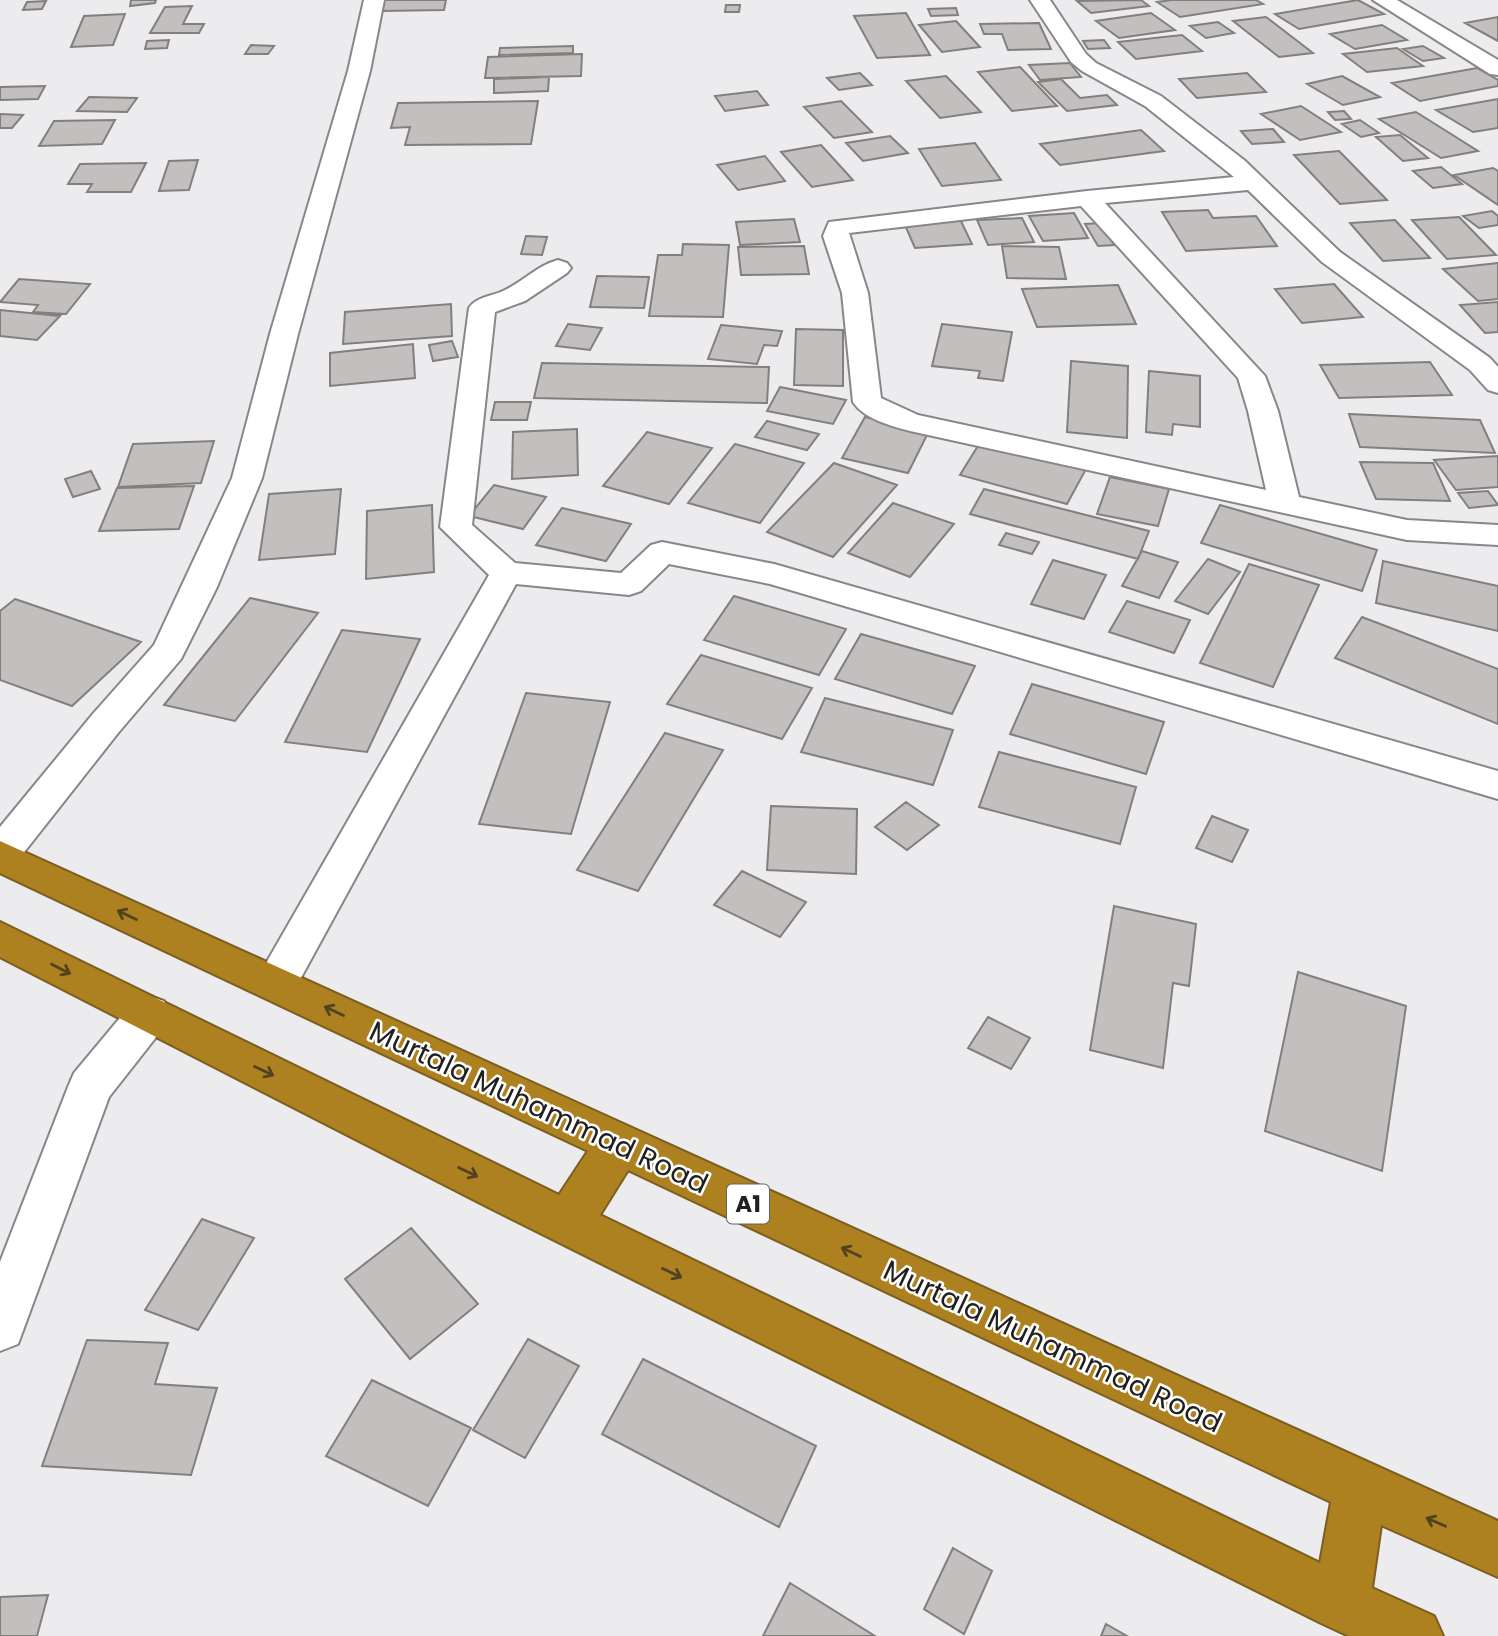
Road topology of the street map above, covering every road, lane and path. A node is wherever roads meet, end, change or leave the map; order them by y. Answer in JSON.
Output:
{"nodes":[{"id":1,"x":374,"y":0,"type":"edge"},
{"id":2,"x":1040,"y":0,"type":"edge"},
{"id":3,"x":1383,"y":0,"type":"edge"},
{"id":4,"x":1498,"y":69,"type":"edge"},
{"id":5,"x":1253,"y":181,"type":"junction"},
{"id":6,"x":1087,"y":198,"type":"junction"},
{"id":7,"x":558,"y":268,"type":"dead end"},
{"id":8,"x":1498,"y":384,"type":"edge"},
{"id":9,"x":1285,"y":504,"type":"junction"},
{"id":10,"x":1498,"y":535,"type":"edge"},
{"id":11,"x":506,"y":573,"type":"junction"},
{"id":12,"x":1498,"y":785,"type":"edge"},
{"id":13,"x":0,"y":855,"type":"edge"},
{"id":14,"x":0,"y":938,"type":"edge"},
{"id":15,"x":276,"y":984,"type":"junction"},
{"id":16,"x":149,"y":1014,"type":"junction"},
{"id":17,"x":619,"y":1144,"type":"junction"},
{"id":18,"x":569,"y":1222,"type":"junction"},
{"id":19,"x":0,"y":1327,"type":"edge"},
{"id":20,"x":1360,"y":1488,"type":"junction"},
{"id":21,"x":1498,"y":1549,"type":"edge"},
{"id":22,"x":1341,"y":1603,"type":"junction"},
{"id":23,"x":1414,"y":1636,"type":"edge"}],
"edges":[{"from":1,"to":13,"type":"street"},
{"from":2,"to":5,"type":"street"},
{"from":3,"to":4,"type":"street"},
{"from":5,"to":6,"type":"street"},
{"from":5,"to":8,"type":"street"},
{"from":6,"to":9,"type":"street"},
{"from":6,"to":9,"type":"street"},
{"from":7,"to":11,"type":"street"},
{"from":9,"to":10,"type":"street"},
{"from":11,"to":12,"type":"street"},
{"from":11,"to":15,"type":"street"},
{"from":15,"to":13,"type":"highway","name":"Murtala Muhammad Road","number":"A1","one_way":true},
{"from":14,"to":16,"type":"highway","one_way":true},
{"from":17,"to":15,"type":"highway","name":"Murtala Muhammad Road","number":"A1","one_way":true},
{"from":16,"to":18,"type":"highway","one_way":true},
{"from":16,"to":19,"type":"street"},
{"from":17,"to":18,"type":"highway"},
{"from":20,"to":17,"type":"highway","name":"Murtala Muhammad Road","number":"A1","one_way":true},
{"from":18,"to":22,"type":"highway","one_way":true},
{"from":21,"to":20,"type":"highway","name":"Murtala Muhammad Road","number":"A1","one_way":true},
{"from":20,"to":22,"type":"highway"},
{"from":22,"to":23,"type":"highway"}]}
